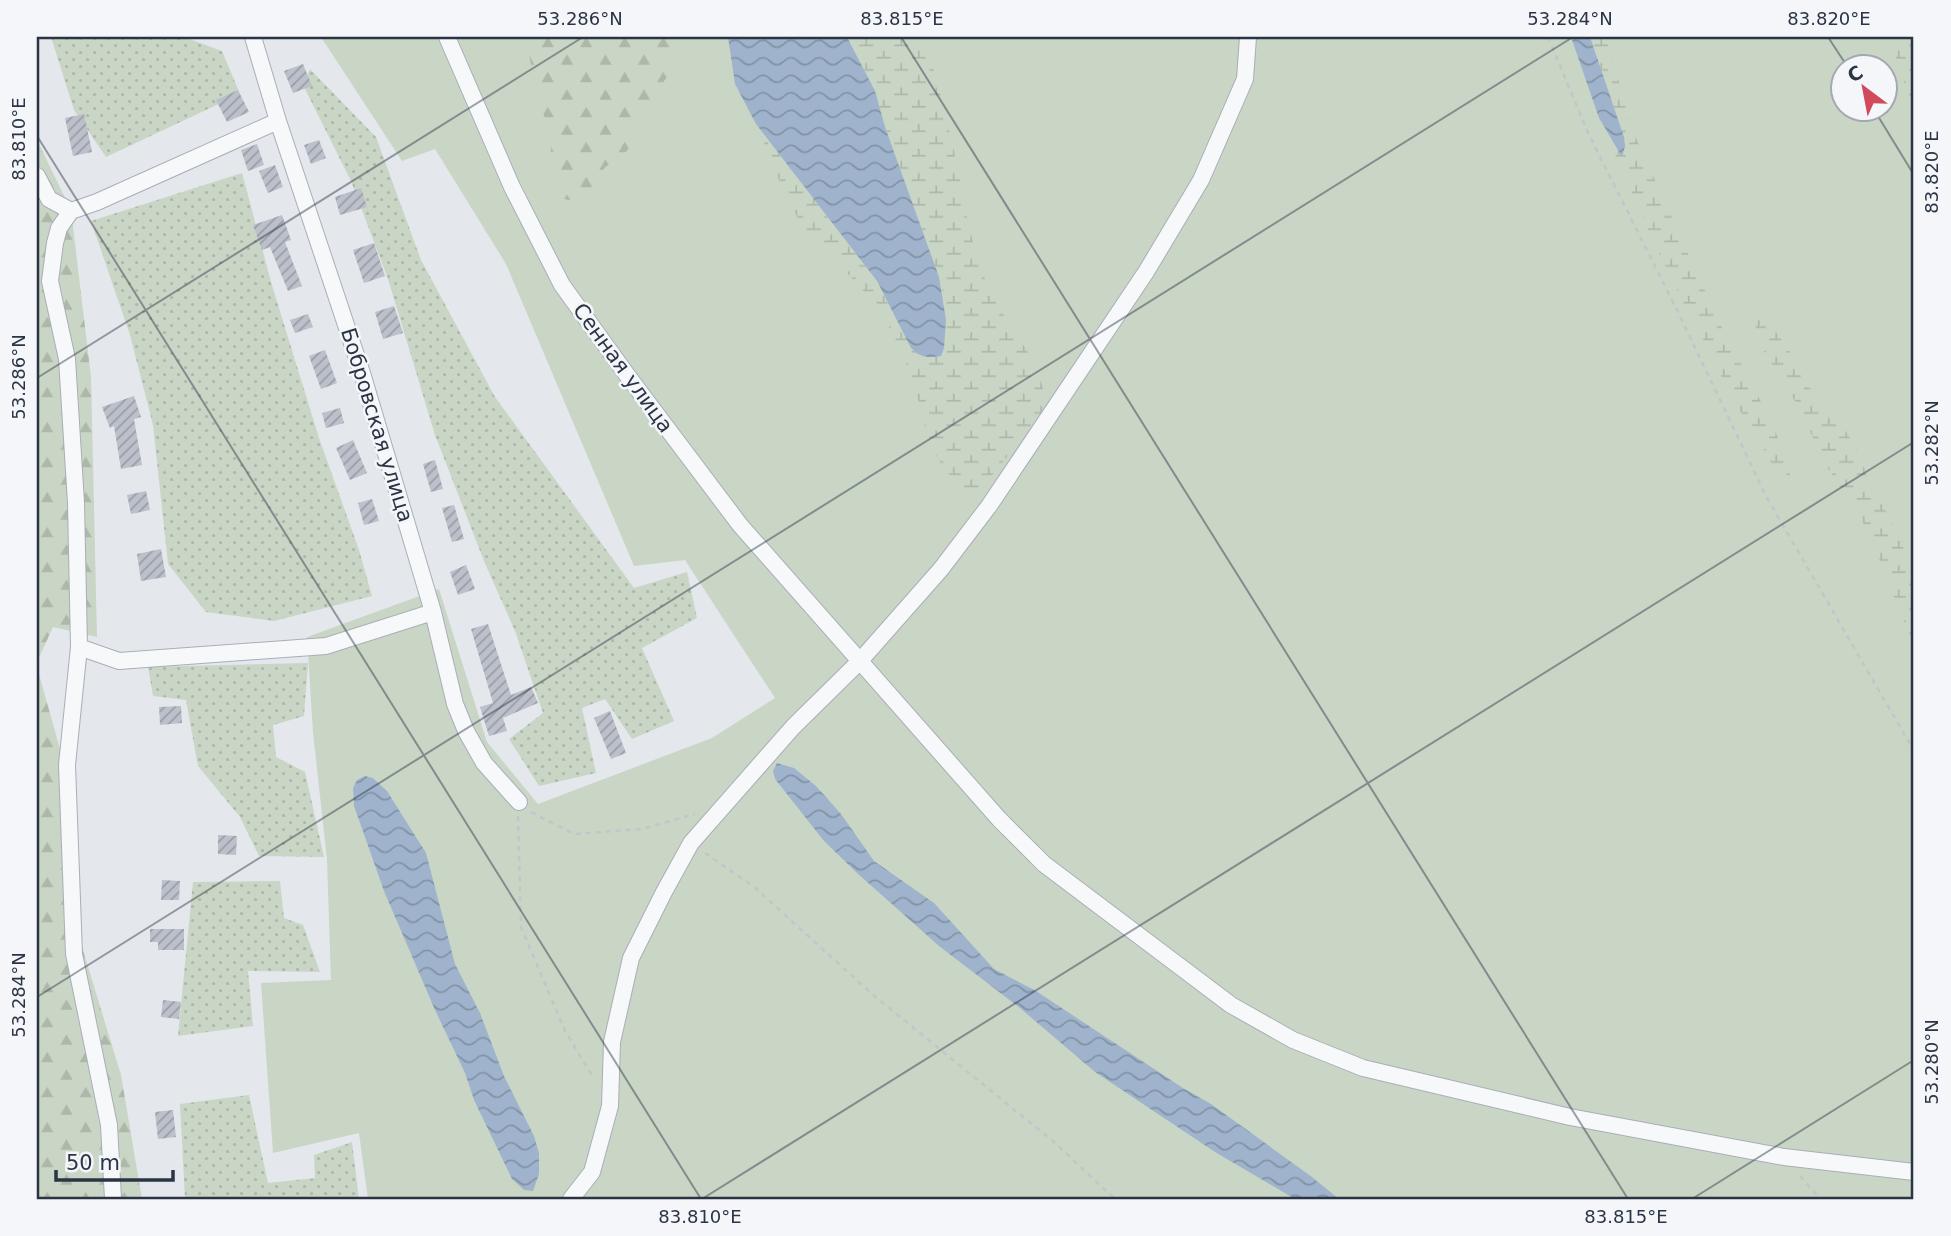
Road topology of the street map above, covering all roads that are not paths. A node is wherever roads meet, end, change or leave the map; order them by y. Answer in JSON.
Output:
{"nodes":[{"id":1,"x":253,"y":37,"type":"edge"},
{"id":2,"x":447,"y":37,"type":"edge"},
{"id":3,"x":1248,"y":37,"type":"edge"},
{"id":4,"x":278,"y":121,"type":"junction"},
{"id":5,"x":37,"y":176,"type":"edge"},
{"id":6,"x":71,"y":211,"type":"junction"},
{"id":7,"x":433,"y":612,"type":"junction"},
{"id":8,"x":79,"y":647,"type":"junction"},
{"id":9,"x":859,"y":662,"type":"junction"},
{"id":10,"x":519,"y":802,"type":"road end"},
{"id":11,"x":1914,"y":1172,"type":"edge"},
{"id":12,"x":113,"y":1199,"type":"edge"},
{"id":13,"x":571,"y":1199,"type":"edge"}],
"edges":[{"from":1,"to":4,"type":"street","name":"Бобровская улица"},
{"from":2,"to":9,"type":"street","name":"Сенная улица"},
{"from":3,"to":9,"type":"street"},
{"from":4,"to":6,"type":"street"},
{"from":4,"to":7,"type":"street","name":"Бобровская улица"},
{"from":5,"to":6,"type":"street"},
{"from":6,"to":8,"type":"street"},
{"from":7,"to":8,"type":"street"},
{"from":7,"to":10,"type":"street","name":"Бобровская улица"},
{"from":8,"to":12,"type":"street"},
{"from":9,"to":11,"type":"street","name":"Сенная улица"},
{"from":9,"to":13,"type":"street"}]}
